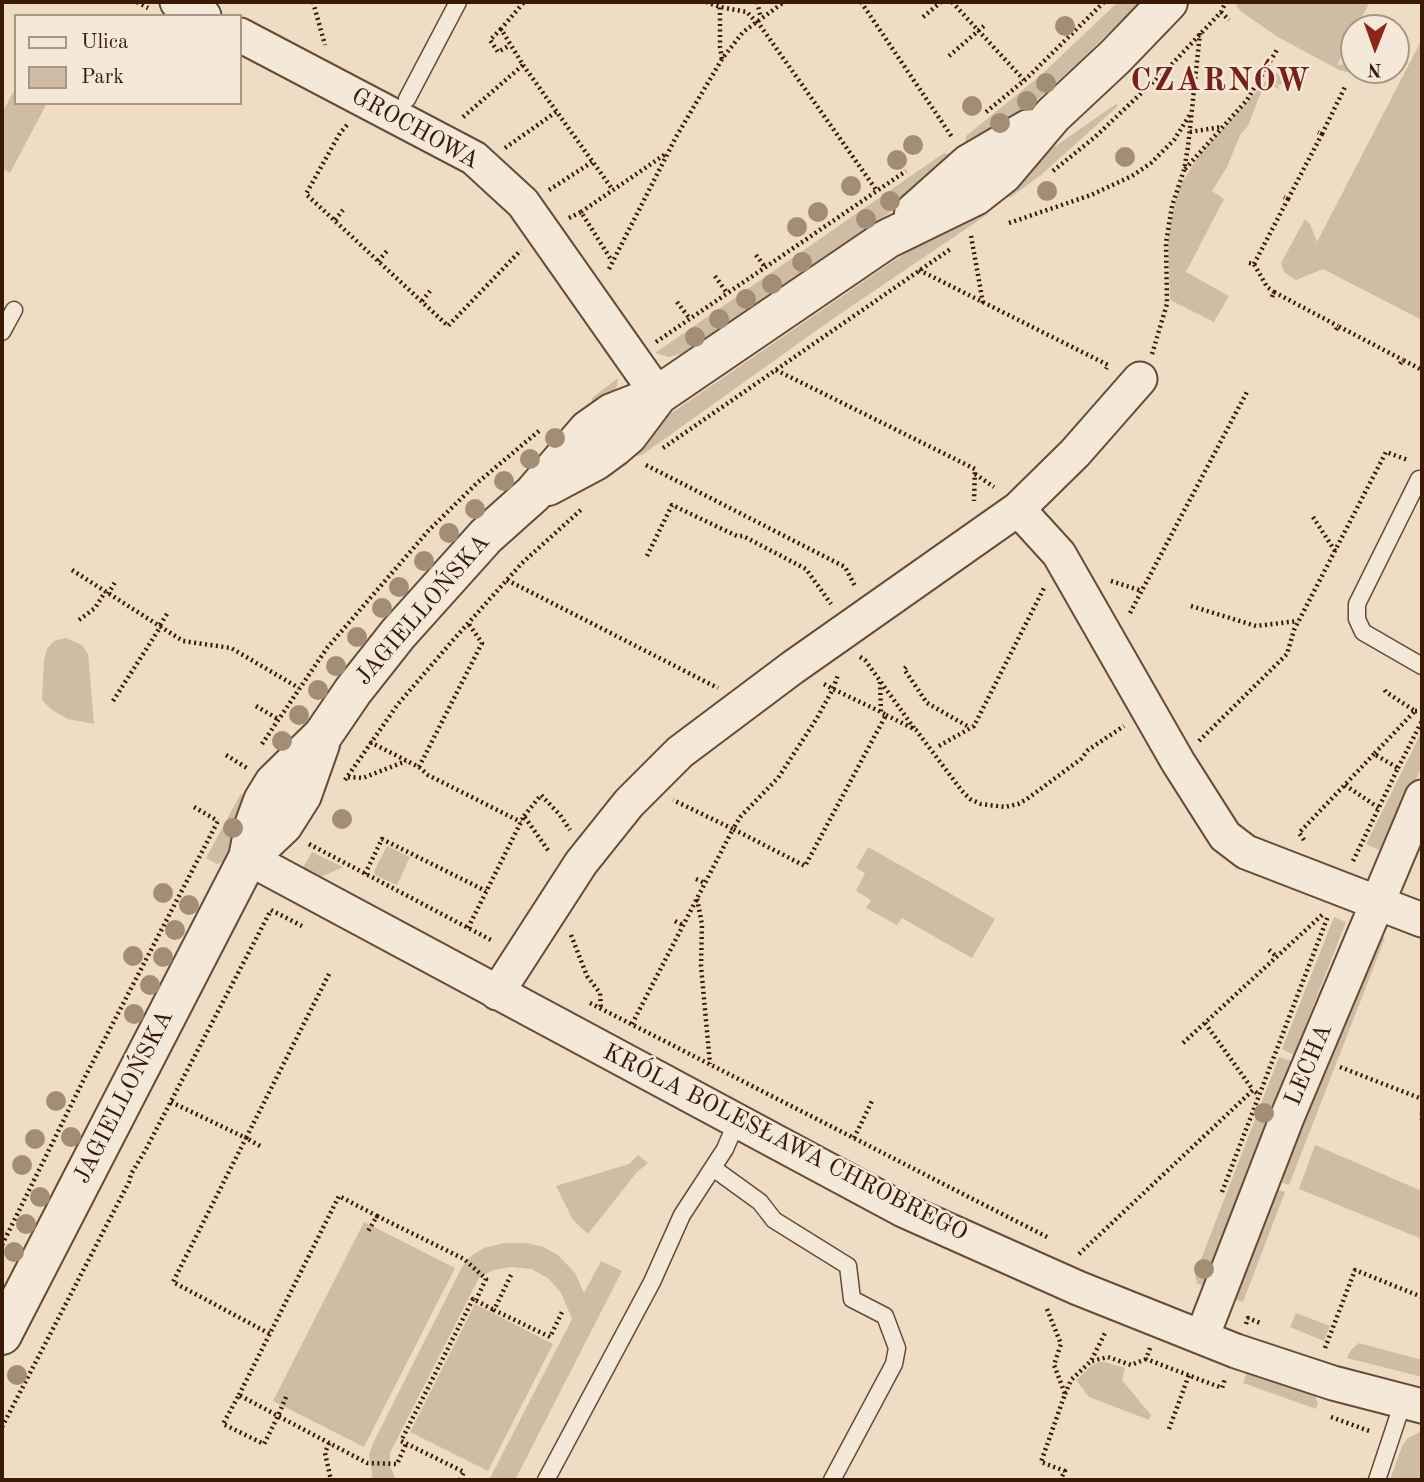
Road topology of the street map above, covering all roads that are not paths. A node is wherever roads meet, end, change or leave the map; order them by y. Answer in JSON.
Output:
{"nodes":[{"id":1,"x":177,"y":2,"type":"edge"},
{"id":2,"x":458,"y":2,"type":"edge"},
{"id":3,"x":1168,"y":2,"type":"edge"},
{"id":4,"x":200,"y":14,"type":"edge"},
{"id":5,"x":242,"y":36,"type":"edge"},
{"id":6,"x":407,"y":99,"type":"dead end"},
{"id":7,"x":14,"y":310,"type":"dead end"},
{"id":8,"x":2,"y":332,"type":"edge"},
{"id":9,"x":1140,"y":379,"type":"road end"},
{"id":10,"x":658,"y":396,"type":"junction"},
{"id":11,"x":1419,"y":479,"type":"dead end"},
{"id":12,"x":1018,"y":509,"type":"junction"},
{"id":13,"x":1422,"y":667,"type":"edge"},
{"id":14,"x":1422,"y":797,"type":"edge"},
{"id":15,"x":248,"y":858,"type":"junction"},
{"id":16,"x":1377,"y":901,"type":"junction"},
{"id":17,"x":1422,"y":920,"type":"edge"},
{"id":18,"x":497,"y":993,"type":"junction"},
{"id":19,"x":737,"y":1121,"type":"junction"},
{"id":20,"x":713,"y":1168,"type":"junction"},
{"id":21,"x":2,"y":1335,"type":"edge"},
{"id":22,"x":1202,"y":1337,"type":"junction"},
{"id":23,"x":1413,"y":1404,"type":"edge"},
{"id":24,"x":546,"y":1480,"type":"edge"},
{"id":25,"x":832,"y":1480,"type":"edge"},
{"id":26,"x":1377,"y":1480,"type":"edge"}],
"edges":[{"from":1,"to":4,"type":"street"},
{"from":2,"to":6,"type":"lane"},
{"from":3,"to":10,"type":"street","name":"JAGIELLOŃSKA"},
{"from":5,"to":10,"type":"street","name":"GROCHOWA"},
{"from":7,"to":8,"type":"lane"},
{"from":9,"to":12,"type":"street"},
{"from":10,"to":15,"type":"street","name":"JAGIELLOŃSKA"},
{"from":11,"to":13,"type":"lane"},
{"from":12,"to":16,"type":"street"},
{"from":12,"to":18,"type":"street"},
{"from":14,"to":16,"type":"street","name":"LECHA"},
{"from":15,"to":18,"type":"street","name":"KRÓLA BOLESŁAWA CHROBREGO"},
{"from":15,"to":21,"type":"street","name":"JAGIELLOŃSKA"},
{"from":16,"to":17,"type":"street"},
{"from":16,"to":22,"type":"street","name":"LECHA"},
{"from":18,"to":19,"type":"street","name":"KRÓLA BOLESŁAWA CHROBREGO"},
{"from":19,"to":20,"type":"lane"},
{"from":19,"to":22,"type":"street","name":"KRÓLA BOLESŁAWA CHROBREGO"},
{"from":20,"to":24,"type":"lane"},
{"from":20,"to":25,"type":"lane"},
{"from":22,"to":23,"type":"street","name":"KRÓLA BOLESŁAWA CHROBREGO"},
{"from":23,"to":26,"type":"lane"}]}
